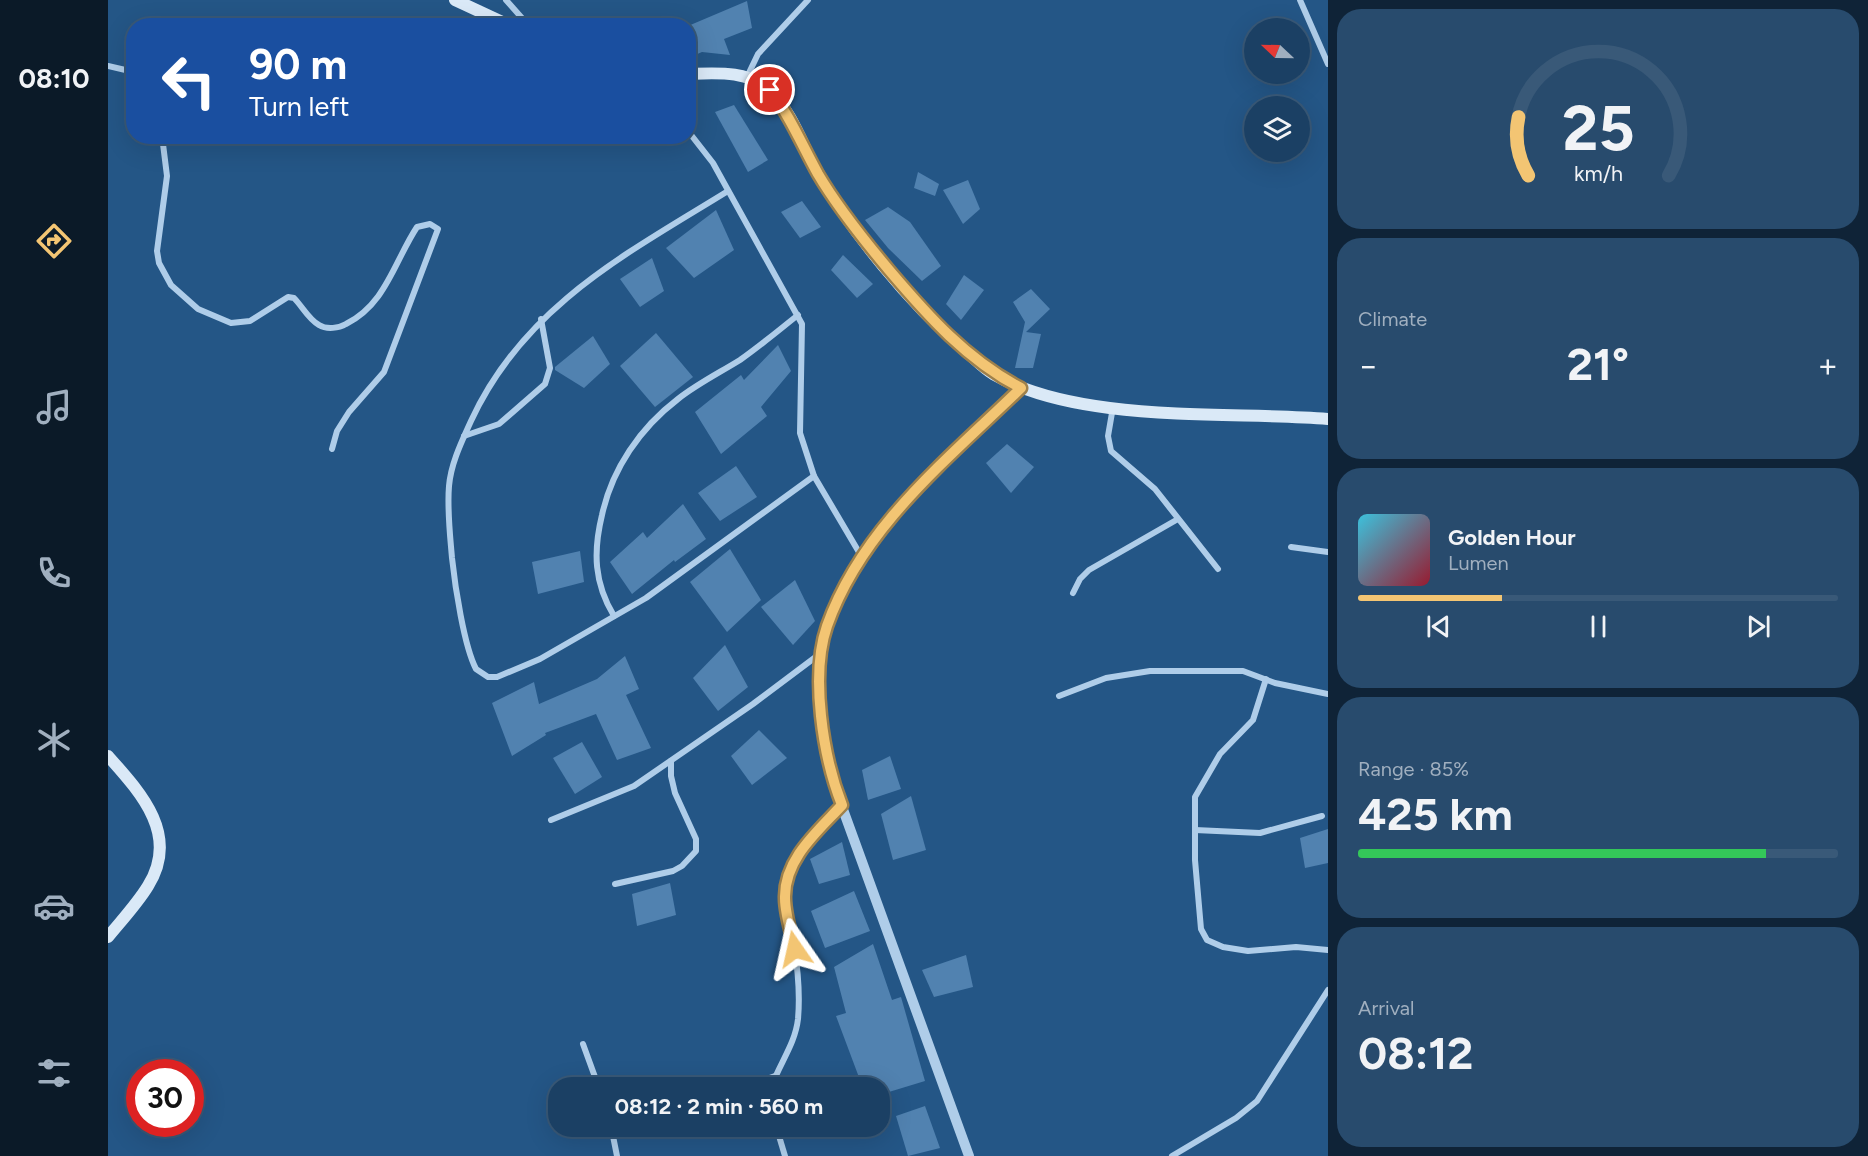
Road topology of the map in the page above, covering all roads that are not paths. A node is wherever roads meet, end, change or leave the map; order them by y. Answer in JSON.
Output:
{"nodes":[{"id":1,"x":455,"y":0,"type":"edge"},
{"id":2,"x":506,"y":0,"type":"edge"},
{"id":3,"x":808,"y":0,"type":"edge"},
{"id":4,"x":1300,"y":0,"type":"edge"},
{"id":5,"x":494,"y":18,"type":"edge"},
{"id":6,"x":522,"y":18,"type":"edge"},
{"id":7,"x":1328,"y":64,"type":"edge"},
{"id":8,"x":108,"y":66,"type":"edge"},
{"id":9,"x":126,"y":70,"type":"edge"},
{"id":10,"x":696,"y":74,"type":"edge"},
{"id":11,"x":747,"y":77,"type":"junction"},
{"id":12,"x":696,"y":138,"type":"edge"},
{"id":13,"x":163,"y":144,"type":"edge"},
{"id":14,"x":728,"y":191,"type":"junction"},
{"id":15,"x":798,"y":315,"type":"junction"},
{"id":16,"x":541,"y":319,"type":"junction"},
{"id":17,"x":1021,"y":388,"type":"junction"},
{"id":18,"x":1113,"y":407,"type":"junction"},
{"id":19,"x":1328,"y":420,"type":"edge"},
{"id":20,"x":465,"y":436,"type":"junction"},
{"id":21,"x":332,"y":449,"type":"dead end"},
{"id":22,"x":814,"y":476,"type":"junction"},
{"id":23,"x":1179,"y":519,"type":"junction"},
{"id":24,"x":1291,"y":547,"type":"dead end"},
{"id":25,"x":1328,"y":552,"type":"edge"},
{"id":26,"x":863,"y":559,"type":"junction"},
{"id":27,"x":1218,"y":569,"type":"dead end"},
{"id":28,"x":1073,"y":593,"type":"dead end"},
{"id":29,"x":614,"y":616,"type":"junction"},
{"id":30,"x":821,"y":652,"type":"junction"},
{"id":31,"x":1266,"y":679,"type":"junction"},
{"id":32,"x":1328,"y":694,"type":"edge"},
{"id":33,"x":1059,"y":696,"type":"dead end"},
{"id":34,"x":108,"y":756,"type":"edge"},
{"id":35,"x":671,"y":761,"type":"junction"},
{"id":36,"x":842,"y":805,"type":"junction"},
{"id":37,"x":1322,"y":816,"type":"dead end"},
{"id":38,"x":551,"y":820,"type":"dead end"},
{"id":39,"x":1194,"y":830,"type":"junction"},
{"id":40,"x":615,"y":884,"type":"dead end"},
{"id":41,"x":108,"y":937,"type":"edge"},
{"id":42,"x":1328,"y":950,"type":"edge"},
{"id":43,"x":1328,"y":990,"type":"edge"},
{"id":44,"x":583,"y":1044,"type":"dead end"},
{"id":45,"x":775,"y":1076,"type":"joint"},
{"id":46,"x":595,"y":1077,"type":"edge"},
{"id":47,"x":772,"y":1077,"type":"edge"},
{"id":48,"x":613,"y":1137,"type":"edge"},
{"id":49,"x":779,"y":1137,"type":"edge"},
{"id":50,"x":617,"y":1156,"type":"edge"},
{"id":51,"x":785,"y":1156,"type":"edge"},
{"id":52,"x":969,"y":1156,"type":"edge"},
{"id":53,"x":1172,"y":1156,"type":"edge"}],
"edges":[{"from":1,"to":5,"type":"main road"},
{"from":2,"to":6,"type":"street"},
{"from":3,"to":11,"type":"street"},
{"from":4,"to":7,"type":"street"},
{"from":8,"to":9,"type":"street"},
{"from":10,"to":11,"type":"main road"},
{"from":11,"to":17,"type":"main road"},
{"from":12,"to":14,"type":"street"},
{"from":13,"to":21,"type":"street"},
{"from":14,"to":15,"type":"street"},
{"from":14,"to":16,"type":"street"},
{"from":15,"to":22,"type":"street"},
{"from":15,"to":29,"type":"street"},
{"from":16,"to":20,"type":"street"},
{"from":16,"to":20,"type":"street"},
{"from":17,"to":18,"type":"main road"},
{"from":17,"to":26,"type":"street"},
{"from":18,"to":19,"type":"main road"},
{"from":18,"to":23,"type":"street"},
{"from":20,"to":29,"type":"street"},
{"from":22,"to":26,"type":"street"},
{"from":22,"to":29,"type":"street"},
{"from":23,"to":27,"type":"street"},
{"from":23,"to":28,"type":"street"},
{"from":24,"to":25,"type":"street"},
{"from":26,"to":30,"type":"street"},
{"from":30,"to":35,"type":"street"},
{"from":30,"to":36,"type":"street"},
{"from":31,"to":32,"type":"street"},
{"from":31,"to":33,"type":"street"},
{"from":31,"to":39,"type":"street"},
{"from":34,"to":41,"type":"main road"},
{"from":35,"to":38,"type":"street"},
{"from":35,"to":40,"type":"street"},
{"from":36,"to":45,"type":"street"},
{"from":36,"to":52,"type":"street"},
{"from":37,"to":39,"type":"street"},
{"from":39,"to":42,"type":"street"},
{"from":43,"to":53,"type":"street"},
{"from":44,"to":46,"type":"street"},
{"from":45,"to":47,"type":"street"},
{"from":48,"to":50,"type":"street"},
{"from":49,"to":51,"type":"street"}]}
